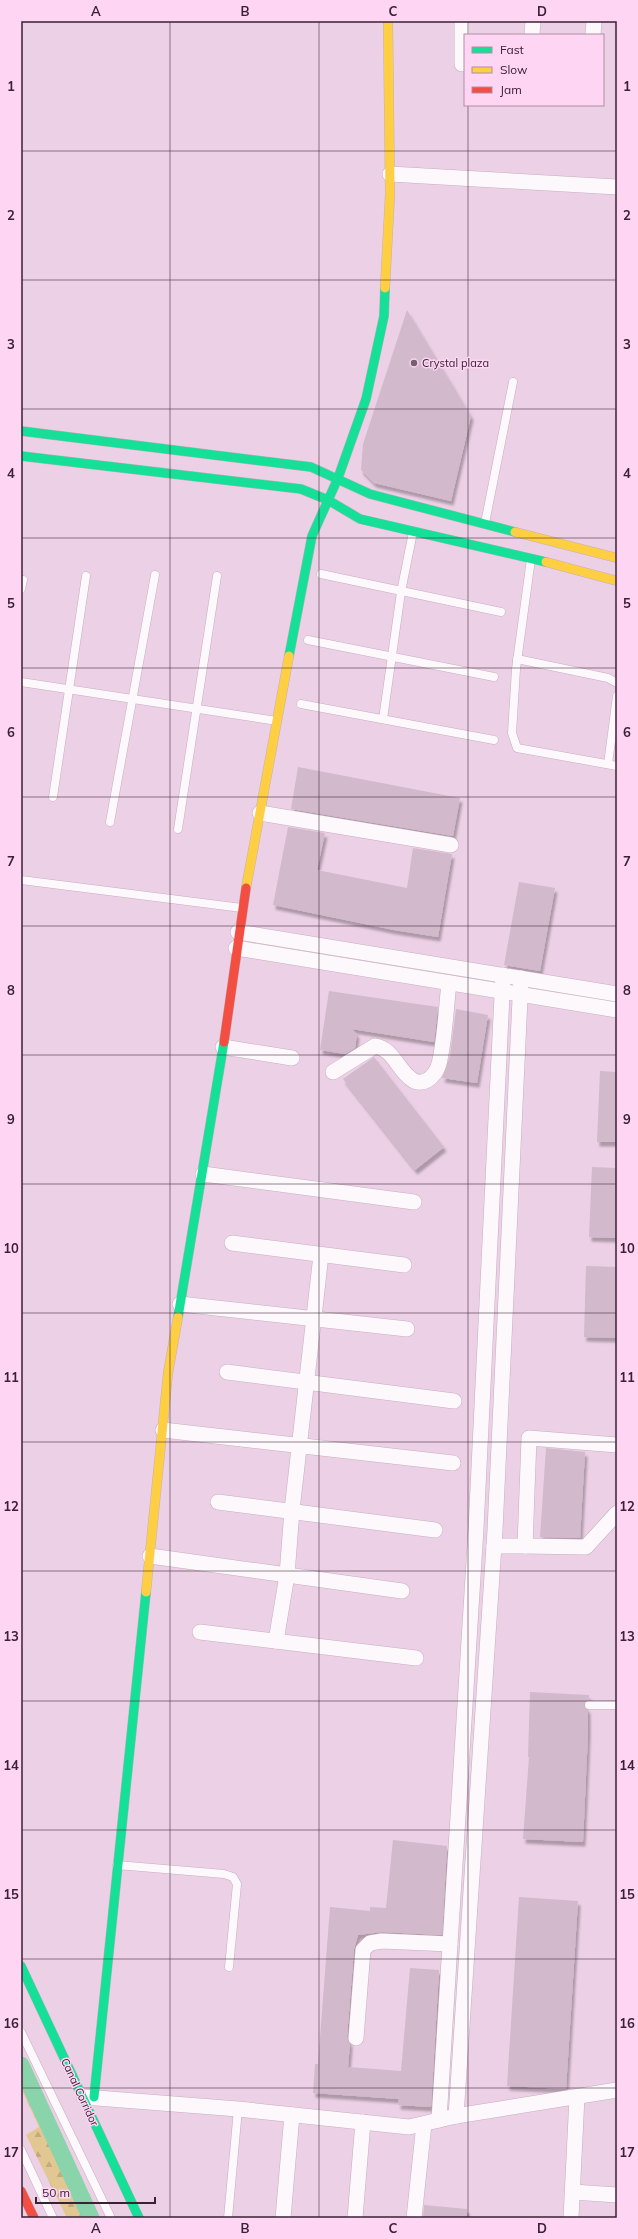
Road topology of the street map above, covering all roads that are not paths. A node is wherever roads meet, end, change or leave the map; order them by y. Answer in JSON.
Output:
{"nodes":[{"id":1,"x":388,"y":21,"type":"edge"},
{"id":2,"x":462,"y":21,"type":"edge"},
{"id":3,"x":533,"y":21,"type":"edge"},
{"id":4,"x":594,"y":21,"type":"edge"},
{"id":5,"x":532,"y":34,"type":"edge"},
{"id":6,"x":593,"y":34,"type":"edge"},
{"id":7,"x":462,"y":64,"type":"dead end"},
{"id":8,"x":390,"y":174,"type":"junction"},
{"id":9,"x":617,"y":187,"type":"edge"},
{"id":10,"x":513,"y":382,"type":"dead end"},
{"id":11,"x":21,"y":431,"type":"edge"},
{"id":12,"x":21,"y":456,"type":"edge"},
{"id":13,"x":338,"y":478,"type":"junction"},
{"id":14,"x":328,"y":500,"type":"junction"},
{"id":15,"x":485,"y":524,"type":"junction"},
{"id":16,"x":413,"y":531,"type":"junction"},
{"id":17,"x":531,"y":558,"type":"junction"},
{"id":18,"x":617,"y":558,"type":"edge"},
{"id":19,"x":321,"y":574,"type":"dead end"},
{"id":20,"x":155,"y":575,"type":"dead end"},
{"id":21,"x":86,"y":576,"type":"dead end"},
{"id":22,"x":217,"y":576,"type":"dead end"},
{"id":23,"x":23,"y":580,"type":"dead end"},
{"id":24,"x":617,"y":581,"type":"edge"},
{"id":25,"x":21,"y":589,"type":"edge"},
{"id":26,"x":401,"y":592,"type":"junction"},
{"id":27,"x":501,"y":612,"type":"dead end"},
{"id":28,"x":308,"y":640,"type":"dead end"},
{"id":29,"x":391,"y":657,"type":"junction"},
{"id":30,"x":517,"y":659,"type":"junction"},
{"id":31,"x":494,"y":677,"type":"dead end"},
{"id":32,"x":21,"y":682,"type":"edge"},
{"id":33,"x":617,"y":683,"type":"edge"},
{"id":34,"x":68,"y":690,"type":"junction"},
{"id":35,"x":617,"y":696,"type":"edge"},
{"id":36,"x":131,"y":699,"type":"junction"},
{"id":37,"x":301,"y":704,"type":"dead end"},
{"id":38,"x":196,"y":709,"type":"junction"},
{"id":39,"x":384,"y":718,"type":"junction"},
{"id":40,"x":277,"y":722,"type":"junction"},
{"id":41,"x":494,"y":740,"type":"dead end"},
{"id":42,"x":608,"y":764,"type":"junction"},
{"id":43,"x":617,"y":766,"type":"edge"},
{"id":44,"x":53,"y":796,"type":"dead end"},
{"id":45,"x":260,"y":813,"type":"junction"},
{"id":46,"x":110,"y":822,"type":"dead end"},
{"id":47,"x":178,"y":829,"type":"dead end"},
{"id":48,"x":451,"y":845,"type":"dead end"},
{"id":49,"x":21,"y":880,"type":"edge"},
{"id":50,"x":242,"y":908,"type":"junction"},
{"id":51,"x":238,"y":932,"type":"junction"},
{"id":52,"x":236,"y":948,"type":"junction"},
{"id":53,"x":503,"y":975,"type":"junction"},
{"id":54,"x":521,"y":978,"type":"junction"},
{"id":55,"x":450,"y":983,"type":"junction"},
{"id":56,"x":502,"y":991,"type":"junction"},
{"id":57,"x":520,"y":994,"type":"junction"},
{"id":58,"x":617,"y":994,"type":"edge"},
{"id":59,"x":617,"y":1010,"type":"edge"},
{"id":60,"x":223,"y":1048,"type":"junction"},
{"id":61,"x":292,"y":1058,"type":"dead end"},
{"id":62,"x":333,"y":1072,"type":"dead end"},
{"id":63,"x":203,"y":1174,"type":"junction"},
{"id":64,"x":414,"y":1202,"type":"dead end"},
{"id":65,"x":232,"y":1243,"type":"dead end"},
{"id":66,"x":321,"y":1254,"type":"junction"},
{"id":67,"x":404,"y":1265,"type":"dead end"},
{"id":68,"x":180,"y":1304,"type":"junction"},
{"id":69,"x":312,"y":1319,"type":"junction"},
{"id":70,"x":407,"y":1329,"type":"dead end"},
{"id":71,"x":227,"y":1372,"type":"dead end"},
{"id":72,"x":306,"y":1381,"type":"junction"},
{"id":73,"x":454,"y":1401,"type":"dead end"},
{"id":74,"x":163,"y":1430,"type":"junction"},
{"id":75,"x":617,"y":1445,"type":"edge"},
{"id":76,"x":299,"y":1446,"type":"junction"},
{"id":77,"x":453,"y":1463,"type":"dead end"},
{"id":78,"x":218,"y":1502,"type":"dead end"},
{"id":79,"x":292,"y":1510,"type":"junction"},
{"id":80,"x":617,"y":1513,"type":"edge"},
{"id":81,"x":435,"y":1530,"type":"dead end"},
{"id":82,"x":494,"y":1546,"type":"junction"},
{"id":83,"x":525,"y":1546,"type":"junction"},
{"id":84,"x":150,"y":1556,"type":"junction"},
{"id":85,"x":287,"y":1575,"type":"junction"},
{"id":86,"x":402,"y":1591,"type":"dead end"},
{"id":87,"x":200,"y":1632,"type":"dead end"},
{"id":88,"x":276,"y":1641,"type":"junction"},
{"id":89,"x":416,"y":1658,"type":"dead end"},
{"id":90,"x":589,"y":1705,"type":"dead end"},
{"id":91,"x":617,"y":1705,"type":"edge"},
{"id":92,"x":116,"y":1865,"type":"junction"},
{"id":93,"x":450,"y":1944,"type":"junction"},
{"id":94,"x":21,"y":1966,"type":"edge"},
{"id":95,"x":229,"y":1967,"type":"dead end"},
{"id":96,"x":21,"y":2032,"type":"edge"},
{"id":97,"x":356,"y":2038,"type":"dead end"},
{"id":98,"x":617,"y":2090,"type":"edge"},
{"id":99,"x":87,"y":2097,"type":"junction"},
{"id":100,"x":578,"y":2097,"type":"junction"},
{"id":101,"x":238,"y":2109,"type":"junction"},
{"id":102,"x":292,"y":2114,"type":"junction"},
{"id":103,"x":456,"y":2116,"type":"junction"},
{"id":104,"x":439,"y":2120,"type":"junction"},
{"id":105,"x":363,"y":2122,"type":"junction"},
{"id":106,"x":424,"y":2124,"type":"junction"},
{"id":107,"x":21,"y":2150,"type":"edge"},
{"id":108,"x":21,"y":2191,"type":"edge"},
{"id":109,"x":573,"y":2192,"type":"junction"},
{"id":110,"x":617,"y":2195,"type":"edge"},
{"id":111,"x":34,"y":2218,"type":"edge"},
{"id":112,"x":53,"y":2218,"type":"edge"},
{"id":113,"x":111,"y":2218,"type":"edge"},
{"id":114,"x":139,"y":2218,"type":"edge"},
{"id":115,"x":228,"y":2218,"type":"edge"},
{"id":116,"x":283,"y":2218,"type":"edge"},
{"id":117,"x":355,"y":2218,"type":"edge"},
{"id":118,"x":414,"y":2218,"type":"edge"},
{"id":119,"x":571,"y":2218,"type":"edge"}],
"edges":[{"from":1,"to":8,"type":"street"},
{"from":2,"to":7,"type":"street"},
{"from":3,"to":5,"type":"street"},
{"from":4,"to":6,"type":"street"},
{"from":8,"to":9,"type":"street"},
{"from":8,"to":13,"type":"street"},
{"from":10,"to":15,"type":"lane"},
{"from":11,"to":13,"type":"street"},
{"from":12,"to":14,"type":"street"},
{"from":13,"to":14,"type":"street"},
{"from":13,"to":15,"type":"street"},
{"from":14,"to":16,"type":"street"},
{"from":14,"to":40,"type":"street"},
{"from":15,"to":18,"type":"street"},
{"from":16,"to":17,"type":"street"},
{"from":16,"to":26,"type":"lane"},
{"from":17,"to":24,"type":"street"},
{"from":17,"to":30,"type":"lane"},
{"from":19,"to":26,"type":"lane"},
{"from":20,"to":36,"type":"lane"},
{"from":21,"to":34,"type":"lane"},
{"from":22,"to":38,"type":"lane"},
{"from":23,"to":25,"type":"lane"},
{"from":26,"to":27,"type":"lane"},
{"from":26,"to":29,"type":"lane"},
{"from":28,"to":29,"type":"lane"},
{"from":29,"to":31,"type":"lane"},
{"from":29,"to":39,"type":"lane"},
{"from":30,"to":33,"type":"lane"},
{"from":30,"to":42,"type":"lane"},
{"from":32,"to":34,"type":"lane"},
{"from":34,"to":36,"type":"lane"},
{"from":34,"to":44,"type":"lane"},
{"from":35,"to":42,"type":"lane"},
{"from":36,"to":38,"type":"lane"},
{"from":36,"to":46,"type":"lane"},
{"from":37,"to":39,"type":"lane"},
{"from":38,"to":40,"type":"lane"},
{"from":38,"to":47,"type":"lane"},
{"from":39,"to":41,"type":"lane"},
{"from":40,"to":45,"type":"street"},
{"from":42,"to":43,"type":"lane"},
{"from":45,"to":48,"type":"street"},
{"from":45,"to":50,"type":"street"},
{"from":49,"to":50,"type":"lane"},
{"from":50,"to":51,"type":"street"},
{"from":51,"to":52,"type":"street"},
{"from":51,"to":53,"type":"street"},
{"from":52,"to":55,"type":"street"},
{"from":52,"to":60,"type":"street"},
{"from":53,"to":54,"type":"street"},
{"from":53,"to":56,"type":"street"},
{"from":54,"to":57,"type":"street"},
{"from":54,"to":58,"type":"street"},
{"from":55,"to":56,"type":"street"},
{"from":55,"to":62,"type":"street"},
{"from":56,"to":57,"type":"street"},
{"from":56,"to":93,"type":"street"},
{"from":57,"to":59,"type":"street"},
{"from":57,"to":82,"type":"street"},
{"from":60,"to":61,"type":"street"},
{"from":60,"to":63,"type":"street"},
{"from":63,"to":64,"type":"street"},
{"from":63,"to":68,"type":"street"},
{"from":65,"to":66,"type":"street"},
{"from":66,"to":67,"type":"street"},
{"from":66,"to":69,"type":"street"},
{"from":68,"to":69,"type":"street"},
{"from":68,"to":74,"type":"street"},
{"from":69,"to":70,"type":"street"},
{"from":69,"to":72,"type":"street"},
{"from":71,"to":72,"type":"street"},
{"from":72,"to":73,"type":"street"},
{"from":72,"to":76,"type":"street"},
{"from":74,"to":76,"type":"street"},
{"from":74,"to":84,"type":"street"},
{"from":75,"to":83,"type":"street"},
{"from":76,"to":77,"type":"street"},
{"from":76,"to":79,"type":"street"},
{"from":78,"to":79,"type":"street"},
{"from":79,"to":81,"type":"street"},
{"from":79,"to":85,"type":"street"},
{"from":80,"to":83,"type":"street"},
{"from":82,"to":83,"type":"street"},
{"from":82,"to":103,"type":"street"},
{"from":84,"to":85,"type":"street"},
{"from":84,"to":92,"type":"street"},
{"from":85,"to":86,"type":"street"},
{"from":85,"to":88,"type":"street"},
{"from":87,"to":88,"type":"street"},
{"from":88,"to":89,"type":"street"},
{"from":90,"to":91,"type":"lane"},
{"from":92,"to":95,"type":"lane"},
{"from":92,"to":99,"type":"street"},
{"from":93,"to":97,"type":"street"},
{"from":93,"to":104,"type":"street"},
{"from":94,"to":99,"type":"street","name":"Canal Corridor"},
{"from":96,"to":113,"type":"lane"},
{"from":98,"to":100,"type":"street"},
{"from":99,"to":101,"type":"street"},
{"from":99,"to":114,"type":"street","name":"Canal Corridor"},
{"from":100,"to":103,"type":"street"},
{"from":100,"to":109,"type":"street"},
{"from":101,"to":102,"type":"street"},
{"from":101,"to":115,"type":"lane"},
{"from":102,"to":105,"type":"street"},
{"from":102,"to":116,"type":"street"},
{"from":103,"to":104,"type":"street"},
{"from":104,"to":106,"type":"street"},
{"from":105,"to":106,"type":"street"},
{"from":105,"to":117,"type":"street"},
{"from":106,"to":118,"type":"street"},
{"from":107,"to":112,"type":"lane"},
{"from":108,"to":111,"type":"street"},
{"from":109,"to":110,"type":"street"},
{"from":109,"to":119,"type":"street"}]}
